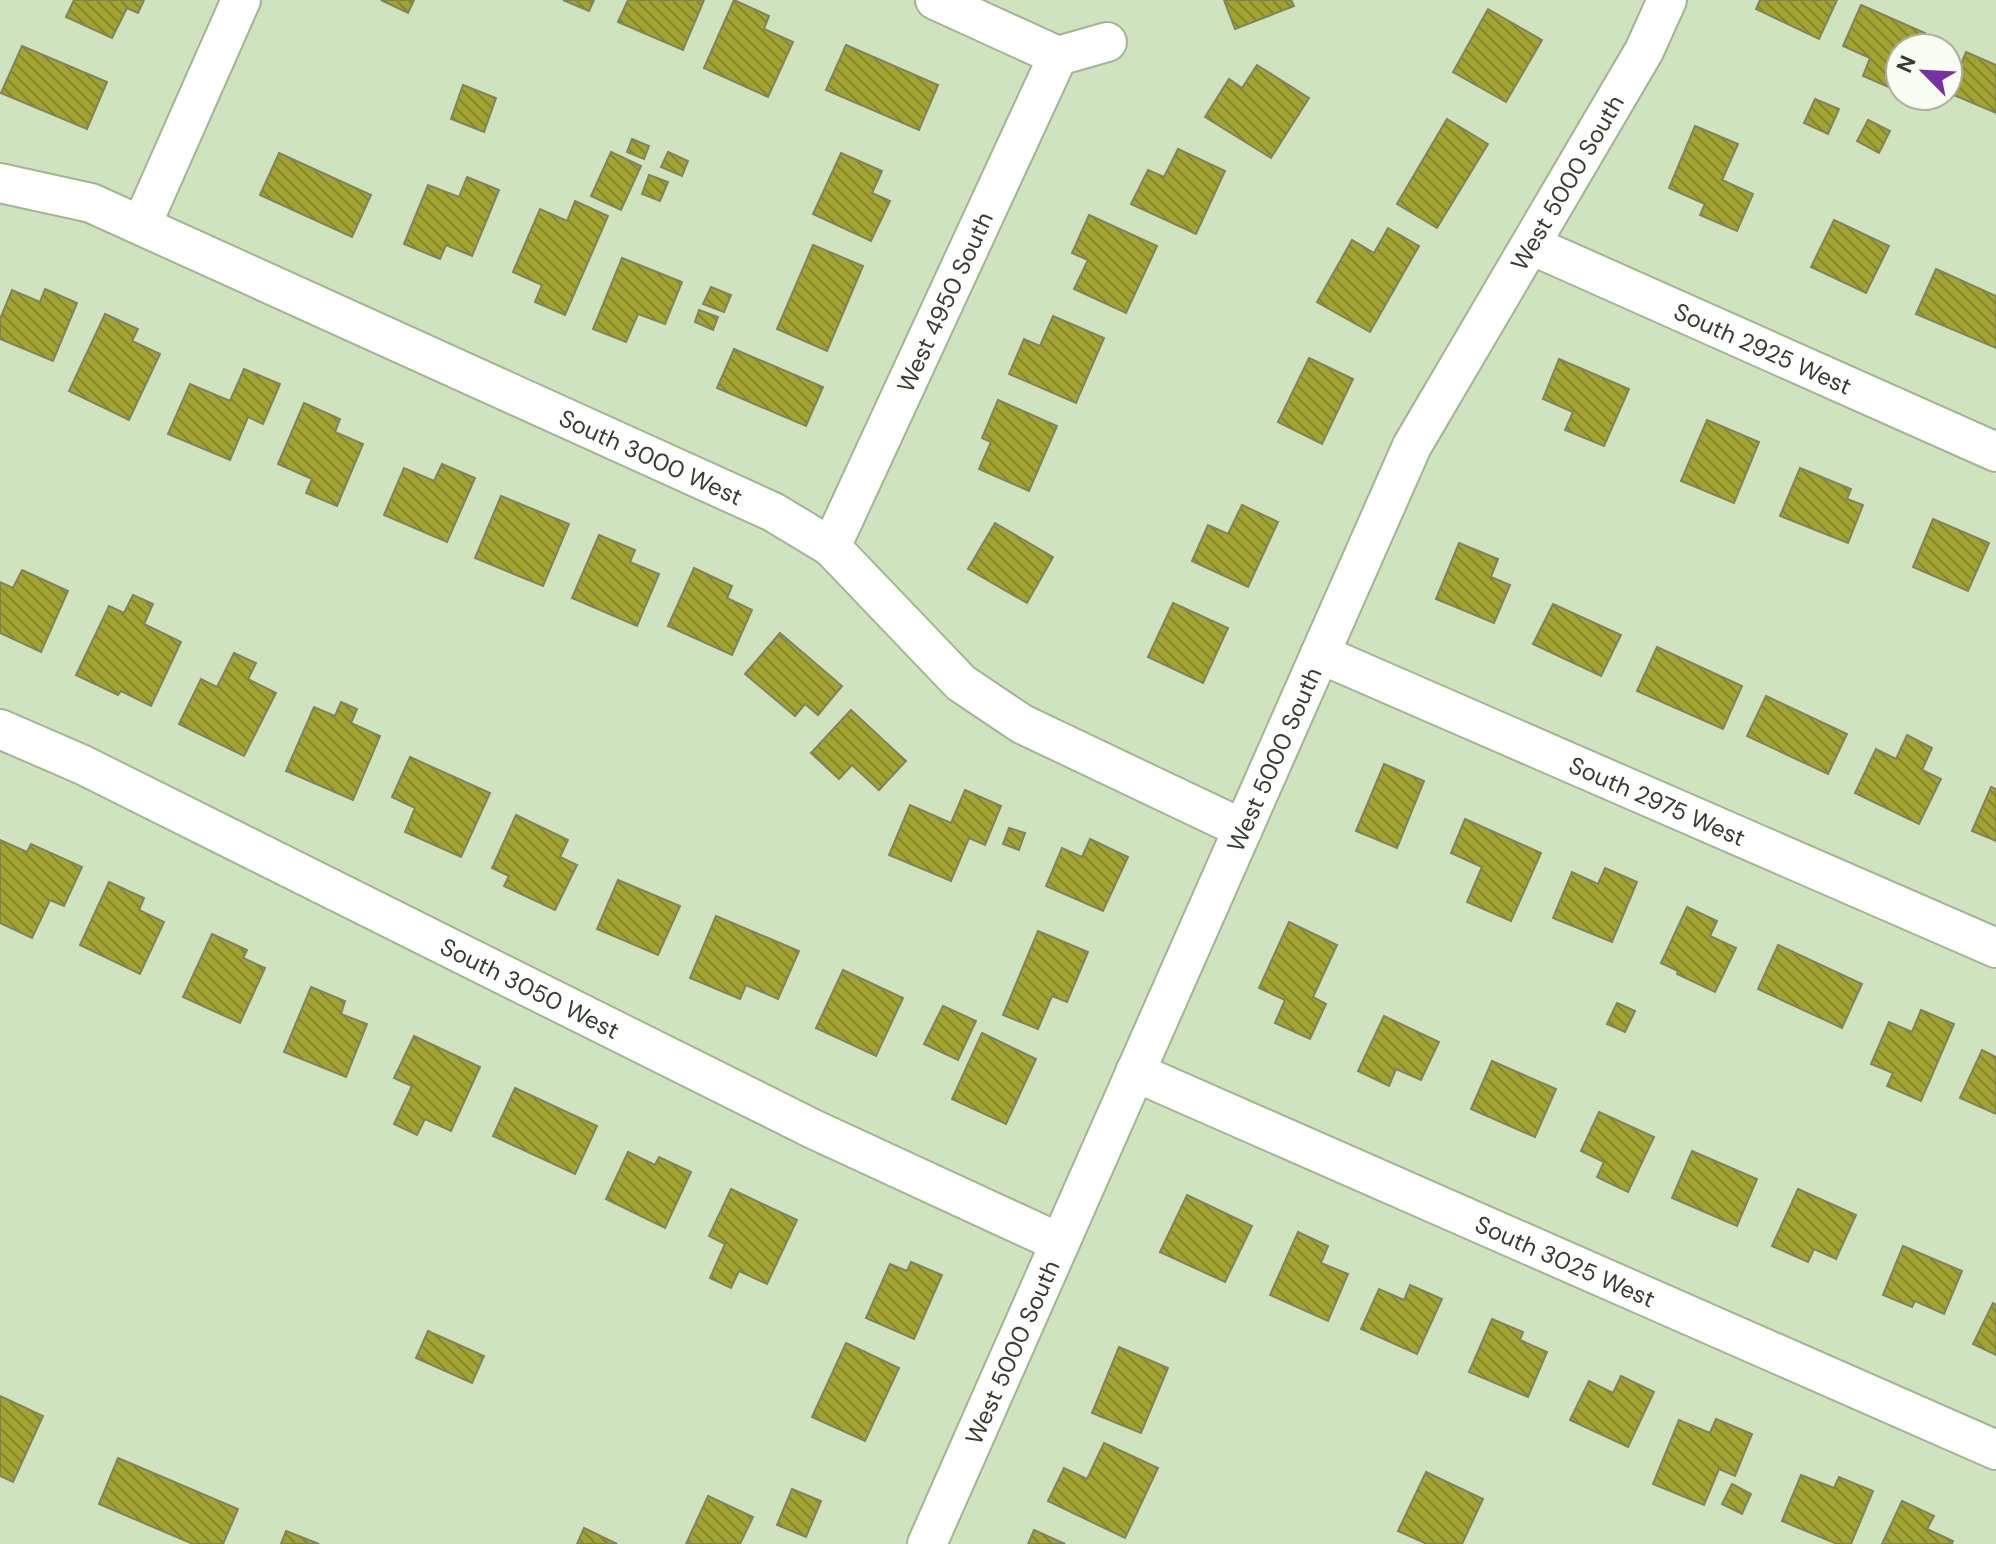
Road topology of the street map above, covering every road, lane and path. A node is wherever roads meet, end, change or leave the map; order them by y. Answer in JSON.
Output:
{"nodes":[{"id":1,"x":241,"y":0,"type":"edge"},
{"id":2,"x":935,"y":0,"type":"edge"},
{"id":3,"x":1667,"y":0,"type":"edge"},
{"id":4,"x":1107,"y":42,"type":"dead end"},
{"id":5,"x":1058,"y":56,"type":"junction"},
{"id":6,"x":0,"y":183,"type":"edge"},
{"id":7,"x":142,"y":224,"type":"junction"},
{"id":8,"x":1531,"y":245,"type":"junction"},
{"id":9,"x":1996,"y":452,"type":"edge"},
{"id":10,"x":831,"y":547,"type":"junction"},
{"id":11,"x":1320,"y":654,"type":"junction"},
{"id":12,"x":0,"y":729,"type":"edge"},
{"id":13,"x":1243,"y":829,"type":"junction"},
{"id":14,"x":1996,"y":948,"type":"edge"},
{"id":15,"x":1135,"y":1072,"type":"junction"},
{"id":16,"x":1060,"y":1243,"type":"junction"},
{"id":17,"x":1996,"y":1450,"type":"edge"},
{"id":18,"x":927,"y":1544,"type":"edge"}],
"edges":[{"from":1,"to":7,"type":"street"},
{"from":2,"to":5,"type":"street"},
{"from":3,"to":8,"type":"street","name":"West 5000 South"},
{"from":4,"to":5,"type":"street"},
{"from":5,"to":10,"type":"street","name":"West 4950 South"},
{"from":6,"to":7,"type":"street","name":"South 3000 West"},
{"from":7,"to":10,"type":"street","name":"South 3000 West"},
{"from":8,"to":9,"type":"street","name":"South 2925 West"},
{"from":8,"to":11,"type":"street","name":"West 5000 South"},
{"from":10,"to":13,"type":"street","name":"South 3000 West"},
{"from":11,"to":13,"type":"street","name":"West 5000 South"},
{"from":11,"to":14,"type":"street","name":"South 2975 West"},
{"from":12,"to":16,"type":"street","name":"South 3050 West"},
{"from":13,"to":15,"type":"street","name":"West 5000 South"},
{"from":15,"to":16,"type":"street","name":"West 5000 South"},
{"from":15,"to":17,"type":"street","name":"South 3025 West"},
{"from":16,"to":18,"type":"street","name":"West 5000 South"}]}
